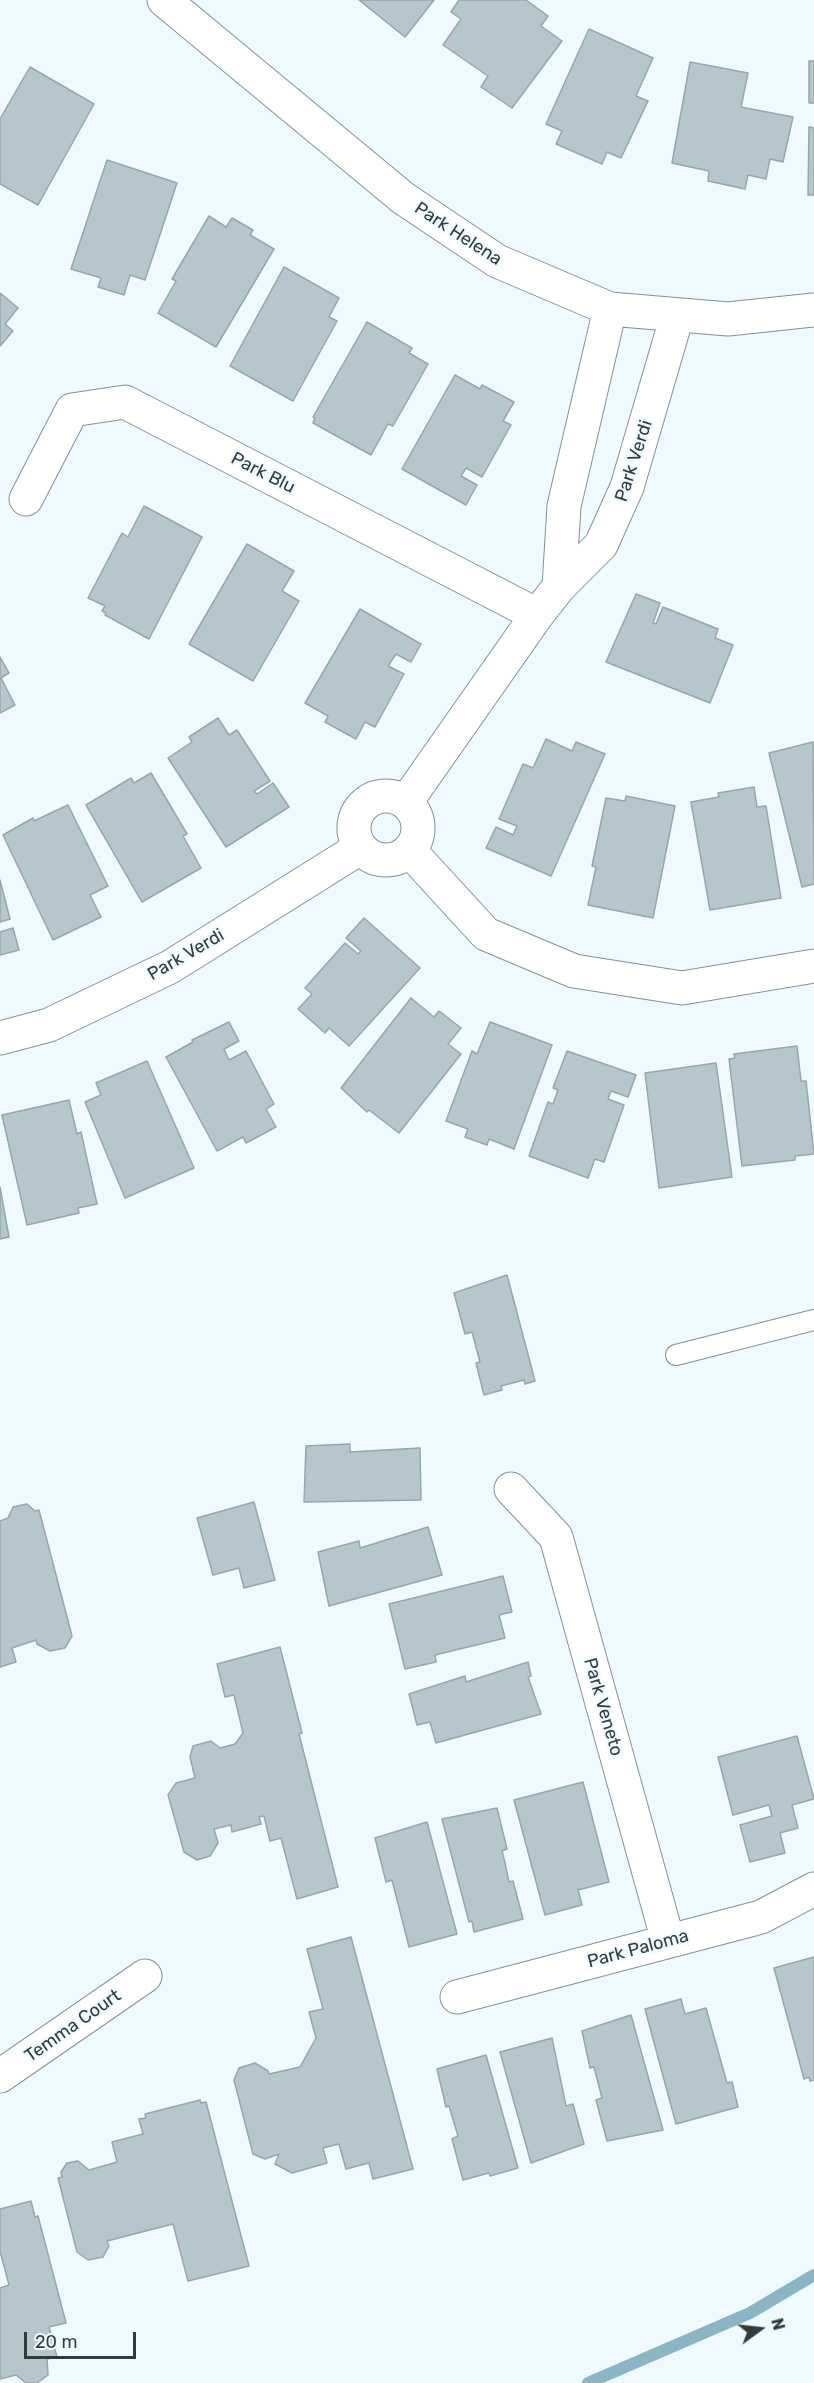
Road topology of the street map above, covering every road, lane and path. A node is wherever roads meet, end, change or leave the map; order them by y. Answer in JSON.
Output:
{"nodes":[{"id":1,"x":164,"y":0,"type":"edge"},
{"id":2,"x":610,"y":309,"type":"junction"},
{"id":3,"x":814,"y":310,"type":"edge"},
{"id":4,"x":676,"y":316,"type":"junction"},
{"id":5,"x":26,"y":499,"type":"dead end"},
{"id":6,"x":559,"y":587,"type":"junction"},
{"id":7,"x":537,"y":615,"type":"junction"},
{"id":8,"x":406,"y":802,"type":"junction"},
{"id":9,"x":360,"y":848,"type":"junction"},
{"id":10,"x":409,"y":850,"type":"junction"},
{"id":11,"x":814,"y":966,"type":"edge"},
{"id":12,"x":0,"y":1038,"type":"edge"},
{"id":13,"x":814,"y":1320,"type":"edge"},
{"id":14,"x":676,"y":1355,"type":"dead end"},
{"id":15,"x":511,"y":1490,"type":"dead end"},
{"id":16,"x":814,"y":1889,"type":"edge"},
{"id":17,"x":668,"y":1941,"type":"junction"},
{"id":18,"x":145,"y":1976,"type":"dead end"},
{"id":19,"x":457,"y":1997,"type":"dead end"},
{"id":20,"x":0,"y":2076,"type":"edge"}],
"edges":[{"from":1,"to":2,"type":"street","name":"Park Helena"},
{"from":2,"to":4,"type":"street","name":"Park Helena"},
{"from":2,"to":6,"type":"street"},
{"from":3,"to":4,"type":"street","name":"Park Helena"},
{"from":4,"to":6,"type":"street","name":"Park Verdi"},
{"from":5,"to":7,"type":"street","name":"Park Blu"},
{"from":6,"to":7,"type":"street","name":"Park Verdi"},
{"from":7,"to":8,"type":"street","name":"Park Verdi"},
{"from":8,"to":9,"type":"street"},
{"from":8,"to":10,"type":"street"},
{"from":9,"to":10,"type":"street"},
{"from":9,"to":12,"type":"street","name":"Park Verdi"},
{"from":10,"to":11,"type":"street"},
{"from":13,"to":14,"type":"lane"},
{"from":15,"to":17,"type":"street","name":"Park Veneto"},
{"from":16,"to":17,"type":"street","name":"Park Paloma"},
{"from":17,"to":19,"type":"street","name":"Park Paloma"},
{"from":18,"to":20,"type":"street","name":"Temma Court"}]}
